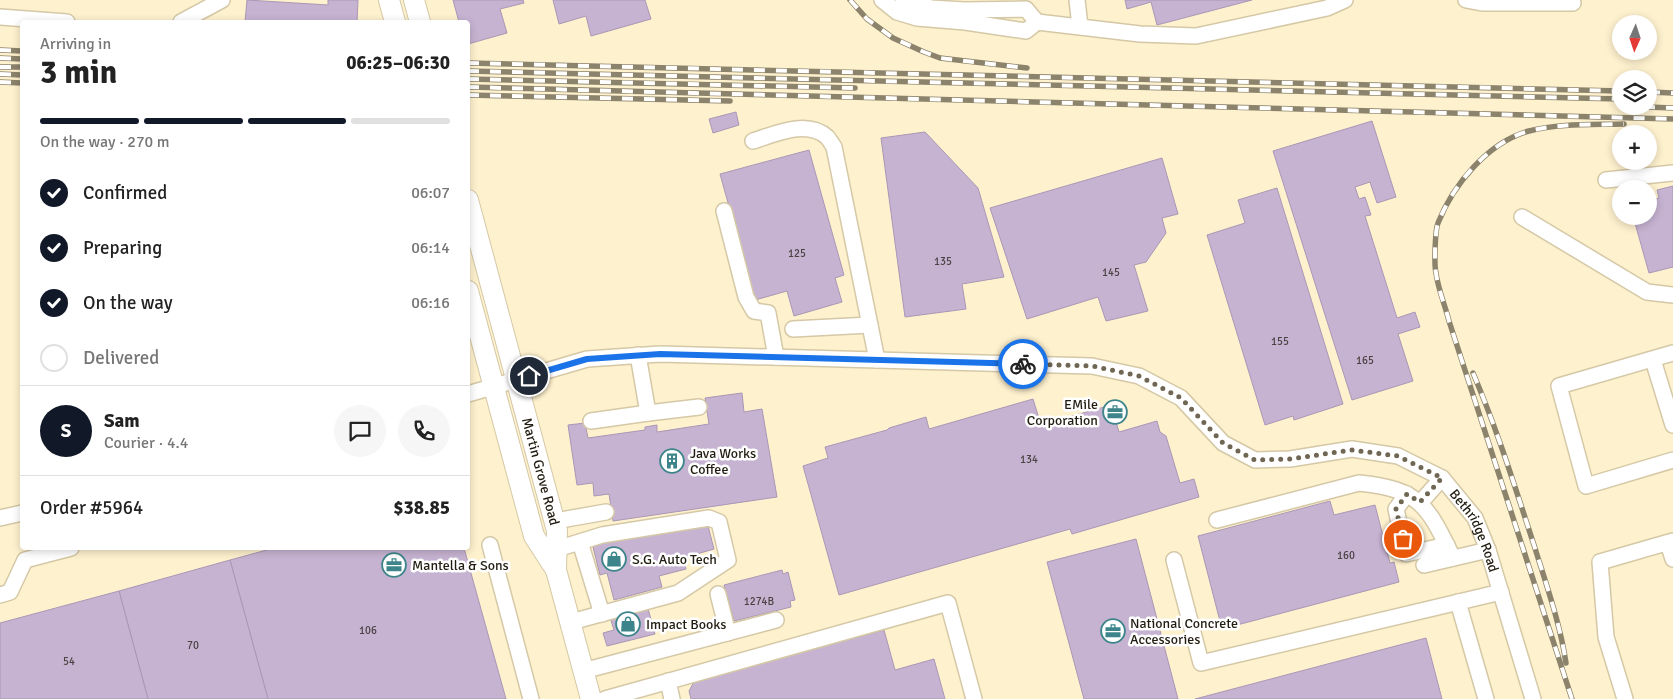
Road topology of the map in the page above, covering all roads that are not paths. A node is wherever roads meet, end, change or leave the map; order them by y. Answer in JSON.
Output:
{"nodes":[{"id":1,"x":222,"y":0,"type":"edge"},
{"id":2,"x":389,"y":0,"type":"edge"},
{"id":3,"x":414,"y":0,"type":"edge"},
{"id":4,"x":882,"y":0,"type":"edge"},
{"id":5,"x":903,"y":0,"type":"edge"},
{"id":6,"x":1076,"y":0,"type":"edge"},
{"id":7,"x":1345,"y":0,"type":"edge"},
{"id":8,"x":1466,"y":0,"type":"edge"},
{"id":9,"x":1572,"y":0,"type":"edge"},
{"id":10,"x":0,"y":17,"type":"edge"},
{"id":11,"x":40,"y":20,"type":"edge"},
{"id":12,"x":185,"y":20,"type":"edge"},
{"id":13,"x":394,"y":20,"type":"edge"},
{"id":14,"x":419,"y":20,"type":"edge"},
{"id":15,"x":1037,"y":22,"type":"junction"},
{"id":16,"x":1080,"y":26,"type":"junction"},
{"id":17,"x":753,"y":141,"type":"dead end"},
{"id":18,"x":1673,"y":173,"type":"edge"},
{"id":19,"x":1606,"y":180,"type":"dead end"},
{"id":20,"x":470,"y":208,"type":"edge"},
{"id":21,"x":724,"y":211,"type":"dead end"},
{"id":22,"x":1522,"y":217,"type":"dead end"},
{"id":23,"x":1673,"y":295,"type":"edge"},
{"id":24,"x":470,"y":299,"type":"edge"},
{"id":25,"x":870,"y":325,"type":"junction"},
{"id":26,"x":793,"y":329,"type":"dead end"},
{"id":27,"x":1673,"y":354,"type":"edge"},
{"id":28,"x":638,"y":356,"type":"junction"},
{"id":29,"x":776,"y":357,"type":"junction"},
{"id":30,"x":877,"y":360,"type":"junction"},
{"id":31,"x":1653,"y":360,"type":"junction"},
{"id":32,"x":515,"y":380,"type":"junction"},
{"id":33,"x":493,"y":386,"type":"junction"},
{"id":34,"x":470,"y":393,"type":"edge"},
{"id":35,"x":699,"y":407,"type":"dead end"},
{"id":36,"x":648,"y":413,"type":"junction"},
{"id":37,"x":591,"y":421,"type":"dead end"},
{"id":38,"x":1673,"y":426,"type":"edge"},
{"id":39,"x":1673,"y":460,"type":"edge"},
{"id":40,"x":1442,"y":478,"type":"junction"},
{"id":41,"x":1407,"y":494,"type":"junction"},
{"id":42,"x":1420,"y":502,"type":"junction"},
{"id":43,"x":606,"y":512,"type":"dead end"},
{"id":44,"x":20,"y":513,"type":"edge"},
{"id":45,"x":0,"y":518,"type":"edge"},
{"id":46,"x":1217,"y":520,"type":"dead end"},
{"id":47,"x":555,"y":521,"type":"junction"},
{"id":48,"x":580,"y":542,"type":"junction"},
{"id":49,"x":1670,"y":542,"type":"edge"},
{"id":50,"x":490,"y":545,"type":"dead end"},
{"id":51,"x":557,"y":549,"type":"junction"},
{"id":52,"x":63,"y":550,"type":"edge"},
{"id":53,"x":1488,"y":550,"type":"junction"},
{"id":54,"x":1450,"y":551,"type":"junction"},
{"id":55,"x":1673,"y":559,"type":"edge"},
{"id":56,"x":1174,"y":560,"type":"dead end"},
{"id":57,"x":1424,"y":565,"type":"dead end"},
{"id":58,"x":556,"y":570,"type":"junction"},
{"id":59,"x":1500,"y":592,"type":"junction"},
{"id":60,"x":718,"y":594,"type":"dead end"},
{"id":61,"x":0,"y":595,"type":"edge"},
{"id":62,"x":1458,"y":602,"type":"junction"},
{"id":63,"x":602,"y":614,"type":"junction"},
{"id":64,"x":776,"y":620,"type":"dead end"},
{"id":65,"x":571,"y":622,"type":"junction"},
{"id":66,"x":728,"y":633,"type":"junction"},
{"id":67,"x":583,"y":671,"type":"junction"},
{"id":68,"x":668,"y":682,"type":"junction"},
{"id":69,"x":531,"y":699,"type":"edge"},
{"id":70,"x":591,"y":699,"type":"edge"},
{"id":71,"x":605,"y":699,"type":"edge"},
{"id":72,"x":672,"y":699,"type":"edge"},
{"id":73,"x":974,"y":699,"type":"edge"},
{"id":74,"x":1486,"y":699,"type":"edge"},
{"id":75,"x":1532,"y":699,"type":"edge"},
{"id":76,"x":1625,"y":699,"type":"edge"}],
"edges":[{"from":1,"to":12,"type":"street"},
{"from":2,"to":13,"type":"main road"},
{"from":3,"to":14,"type":"main road"},
{"from":4,"to":15,"type":"street"},
{"from":5,"to":15,"type":"street"},
{"from":6,"to":16,"type":"street"},
{"from":7,"to":16,"type":"street"},
{"from":8,"to":9,"type":"street"},
{"from":10,"to":11,"type":"street"},
{"from":15,"to":16,"type":"street"},
{"from":17,"to":25,"type":"street"},
{"from":18,"to":19,"type":"street"},
{"from":20,"to":32,"type":"main road","name":"Martin Grove Road"},
{"from":21,"to":29,"type":"street"},
{"from":22,"to":23,"type":"street"},
{"from":24,"to":33,"type":"main road","name":"Martin Grove Road"},
{"from":25,"to":26,"type":"street"},
{"from":25,"to":30,"type":"street"},
{"from":27,"to":31,"type":"street"},
{"from":28,"to":29,"type":"street","name":"Bethridge Road"},
{"from":28,"to":32,"type":"street","name":"Bethridge Road"},
{"from":28,"to":36,"type":"street"},
{"from":29,"to":30,"type":"street","name":"Bethridge Road"},
{"from":30,"to":40,"type":"street","name":"Bethridge Road"},
{"from":31,"to":38,"type":"street"},
{"from":31,"to":39,"type":"street"},
{"from":32,"to":33,"type":"street","name":"Bethridge Road"},
{"from":32,"to":47,"type":"main road","name":"Martin Grove Road"},
{"from":33,"to":34,"type":"street","name":"Bethridge Road"},
{"from":33,"to":58,"type":"main road","name":"Martin Grove Road"},
{"from":35,"to":36,"type":"street"},
{"from":36,"to":37,"type":"street"},
{"from":40,"to":42,"type":"street"},
{"from":40,"to":53,"type":"street","name":"Bethridge Road"},
{"from":41,"to":42,"type":"street"},
{"from":41,"to":46,"type":"street"},
{"from":41,"to":54,"type":"street"},
{"from":42,"to":54,"type":"street"},
{"from":43,"to":47,"type":"street"},
{"from":44,"to":45,"type":"street"},
{"from":47,"to":51,"type":"main road","name":"Martin Grove Road"},
{"from":48,"to":51,"type":"street"},
{"from":48,"to":63,"type":"street"},
{"from":48,"to":63,"type":"street"},
{"from":49,"to":55,"type":"street"},
{"from":49,"to":76,"type":"street"},
{"from":50,"to":69,"type":"street"},
{"from":51,"to":58,"type":"main road","name":"Martin Grove Road"},
{"from":52,"to":61,"type":"street"},
{"from":53,"to":54,"type":"street"},
{"from":53,"to":59,"type":"street","name":"Bethridge Road"},
{"from":54,"to":57,"type":"street"},
{"from":56,"to":62,"type":"street"},
{"from":58,"to":65,"type":"main road","name":"Martin Grove Road"},
{"from":59,"to":62,"type":"street"},
{"from":59,"to":75,"type":"street","name":"Bethridge Road"},
{"from":60,"to":66,"type":"street"},
{"from":62,"to":74,"type":"street"},
{"from":63,"to":65,"type":"street"},
{"from":64,"to":66,"type":"street"},
{"from":65,"to":67,"type":"main road","name":"Martin Grove Road"},
{"from":66,"to":67,"type":"street"},
{"from":67,"to":70,"type":"main road","name":"Martin Grove Road"},
{"from":68,"to":71,"type":"street"},
{"from":68,"to":72,"type":"street"},
{"from":68,"to":73,"type":"street"}]}
